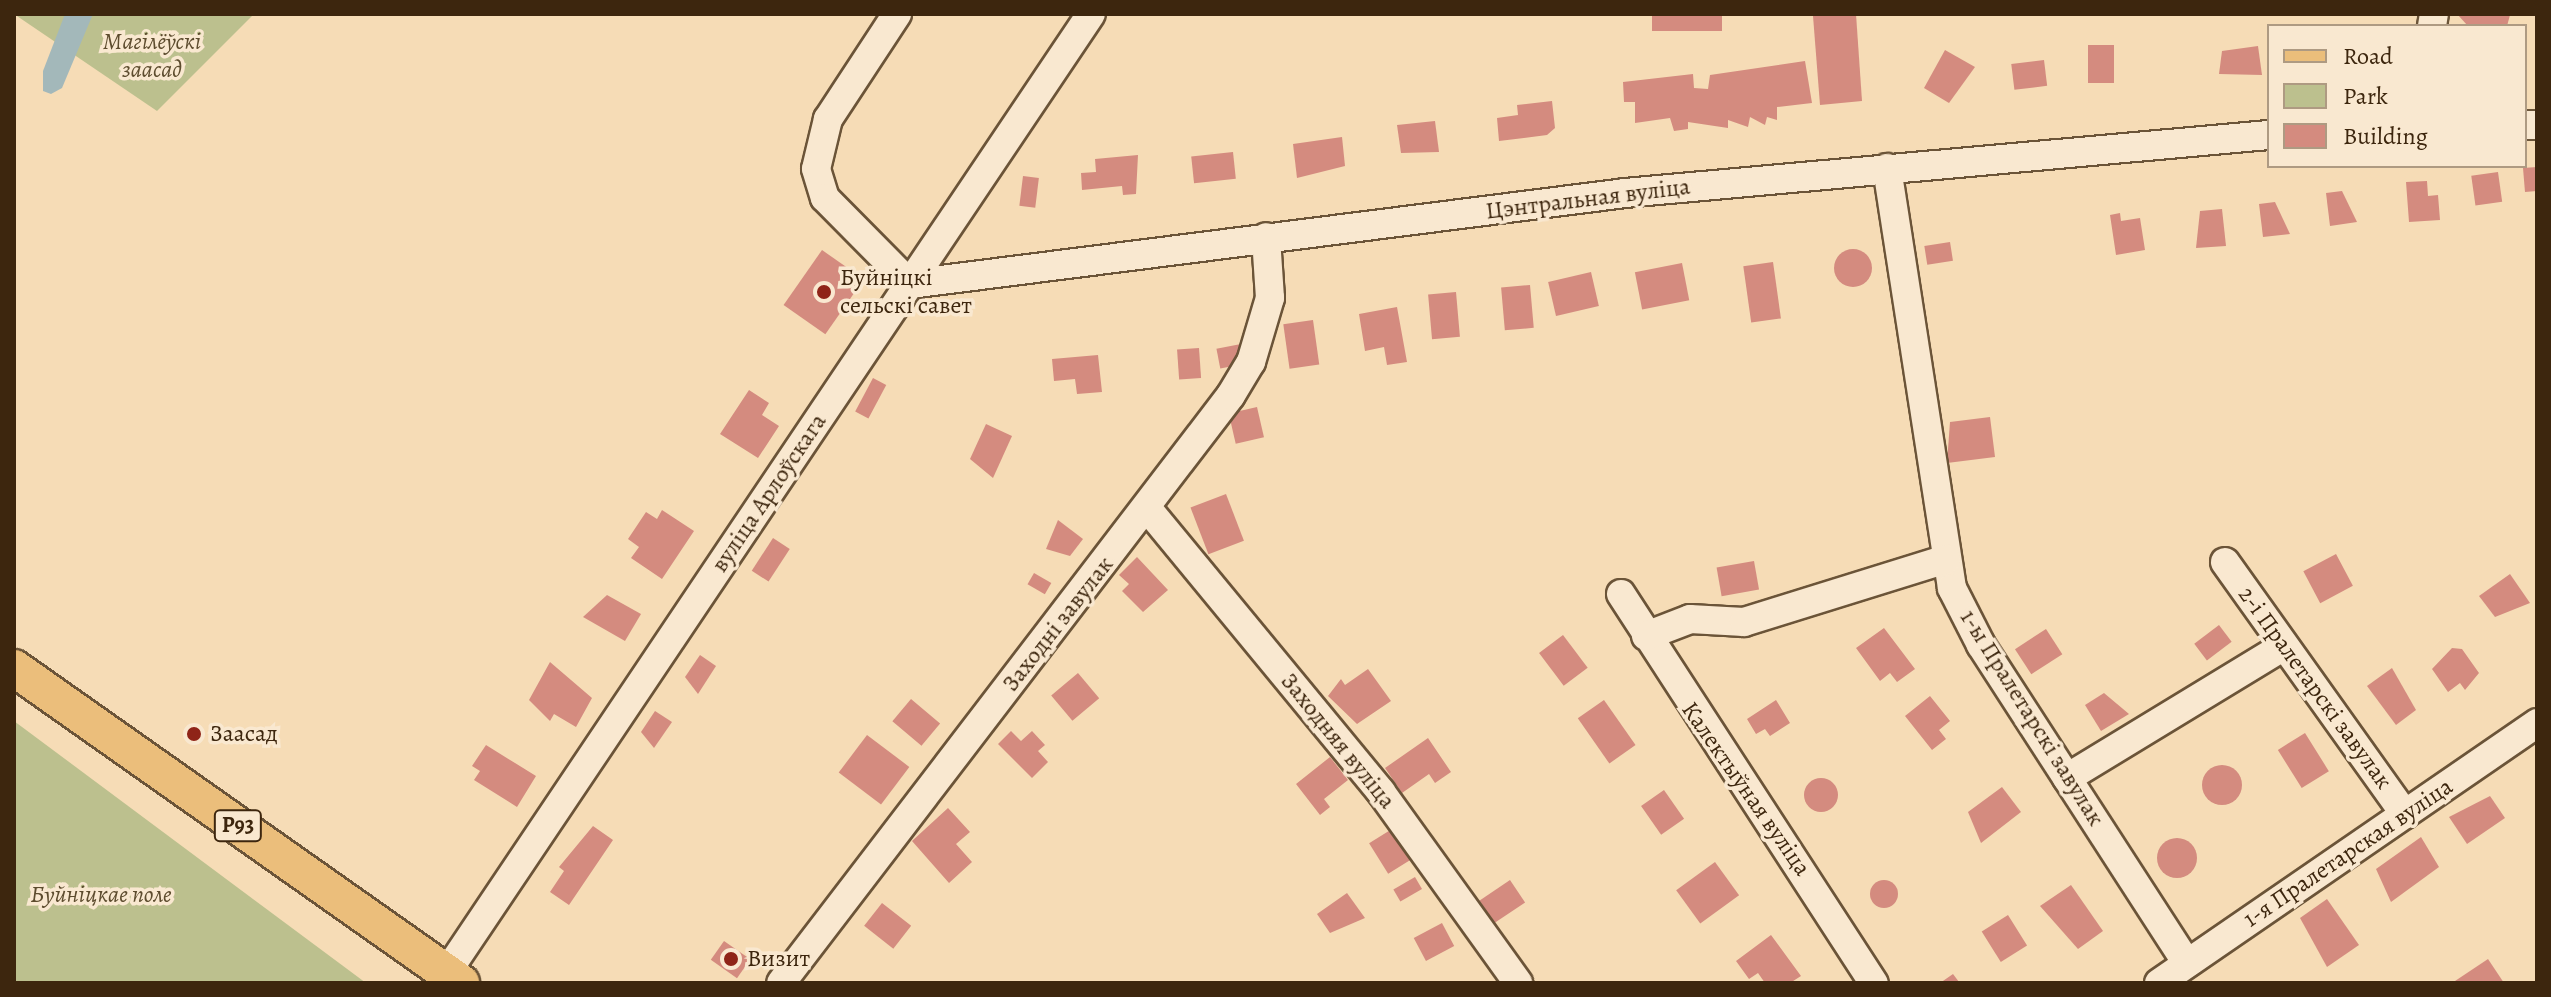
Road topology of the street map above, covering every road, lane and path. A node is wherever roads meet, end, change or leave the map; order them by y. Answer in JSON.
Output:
{"nodes":[{"id":1,"x":897,"y":14,"type":"edge"},
{"id":2,"x":1091,"y":14,"type":"edge"},
{"id":3,"x":2267,"y":135,"type":"edge"},
{"id":4,"x":1887,"y":168,"type":"junction"},
{"id":5,"x":1266,"y":237,"type":"junction"},
{"id":6,"x":910,"y":284,"type":"junction"},
{"id":7,"x":1147,"y":508,"type":"junction"},
{"id":8,"x":1946,"y":559,"type":"junction"},
{"id":9,"x":2225,"y":562,"type":"dead end"},
{"id":10,"x":1621,"y":594,"type":"dead end"},
{"id":11,"x":1646,"y":636,"type":"junction"},
{"id":12,"x":2284,"y":646,"type":"junction"},
{"id":13,"x":14,"y":668,"type":"edge"},
{"id":14,"x":2537,"y":723,"type":"edge"},
{"id":15,"x":2067,"y":778,"type":"junction"},
{"id":16,"x":2405,"y":814,"type":"junction"},
{"id":17,"x":2187,"y":963,"type":"junction"},
{"id":18,"x":449,"y":979,"type":"edge"},
{"id":19,"x":781,"y":983,"type":"edge"},
{"id":20,"x":1518,"y":983,"type":"edge"},
{"id":21,"x":1874,"y":983,"type":"edge"},
{"id":22,"x":2159,"y":983,"type":"edge"}],
"edges":[{"from":1,"to":6,"type":"street"},
{"from":2,"to":6,"type":"street","name":"вуліца Арлоўскага"},
{"from":3,"to":4,"type":"street","name":"Цэнтральная вуліца"},
{"from":4,"to":5,"type":"street","name":"Цэнтральная вуліца"},
{"from":4,"to":8,"type":"street","name":"1-ы Пралетарскі завулак"},
{"from":5,"to":6,"type":"street","name":"Цэнтральная вуліца"},
{"from":5,"to":7,"type":"street","name":"Заходні завулак"},
{"from":6,"to":18,"type":"street","name":"вуліца Арлоўскага"},
{"from":7,"to":19,"type":"street","name":"Заходні завулак"},
{"from":7,"to":20,"type":"street","name":"Заходняя вуліца"},
{"from":8,"to":11,"type":"street"},
{"from":8,"to":15,"type":"street","name":"1-ы Пралетарскі завулак"},
{"from":9,"to":12,"type":"street","name":"2-і Пралетарскі завулак"},
{"from":10,"to":11,"type":"street","name":"Калектыўная вуліца"},
{"from":11,"to":21,"type":"street","name":"Калектыўная вуліца"},
{"from":12,"to":15,"type":"street"},
{"from":12,"to":16,"type":"street","name":"2-і Пралетарскі завулак"},
{"from":13,"to":18,"type":"main road","number":"Р93"},
{"from":14,"to":16,"type":"street","name":"1-я Пралетарская вуліца"},
{"from":15,"to":17,"type":"street","name":"1-ы Пралетарскі завулак"},
{"from":16,"to":17,"type":"street","name":"1-я Пралетарская вуліца"},
{"from":17,"to":22,"type":"street","name":"1-я Пралетарская вуліца"}]}
